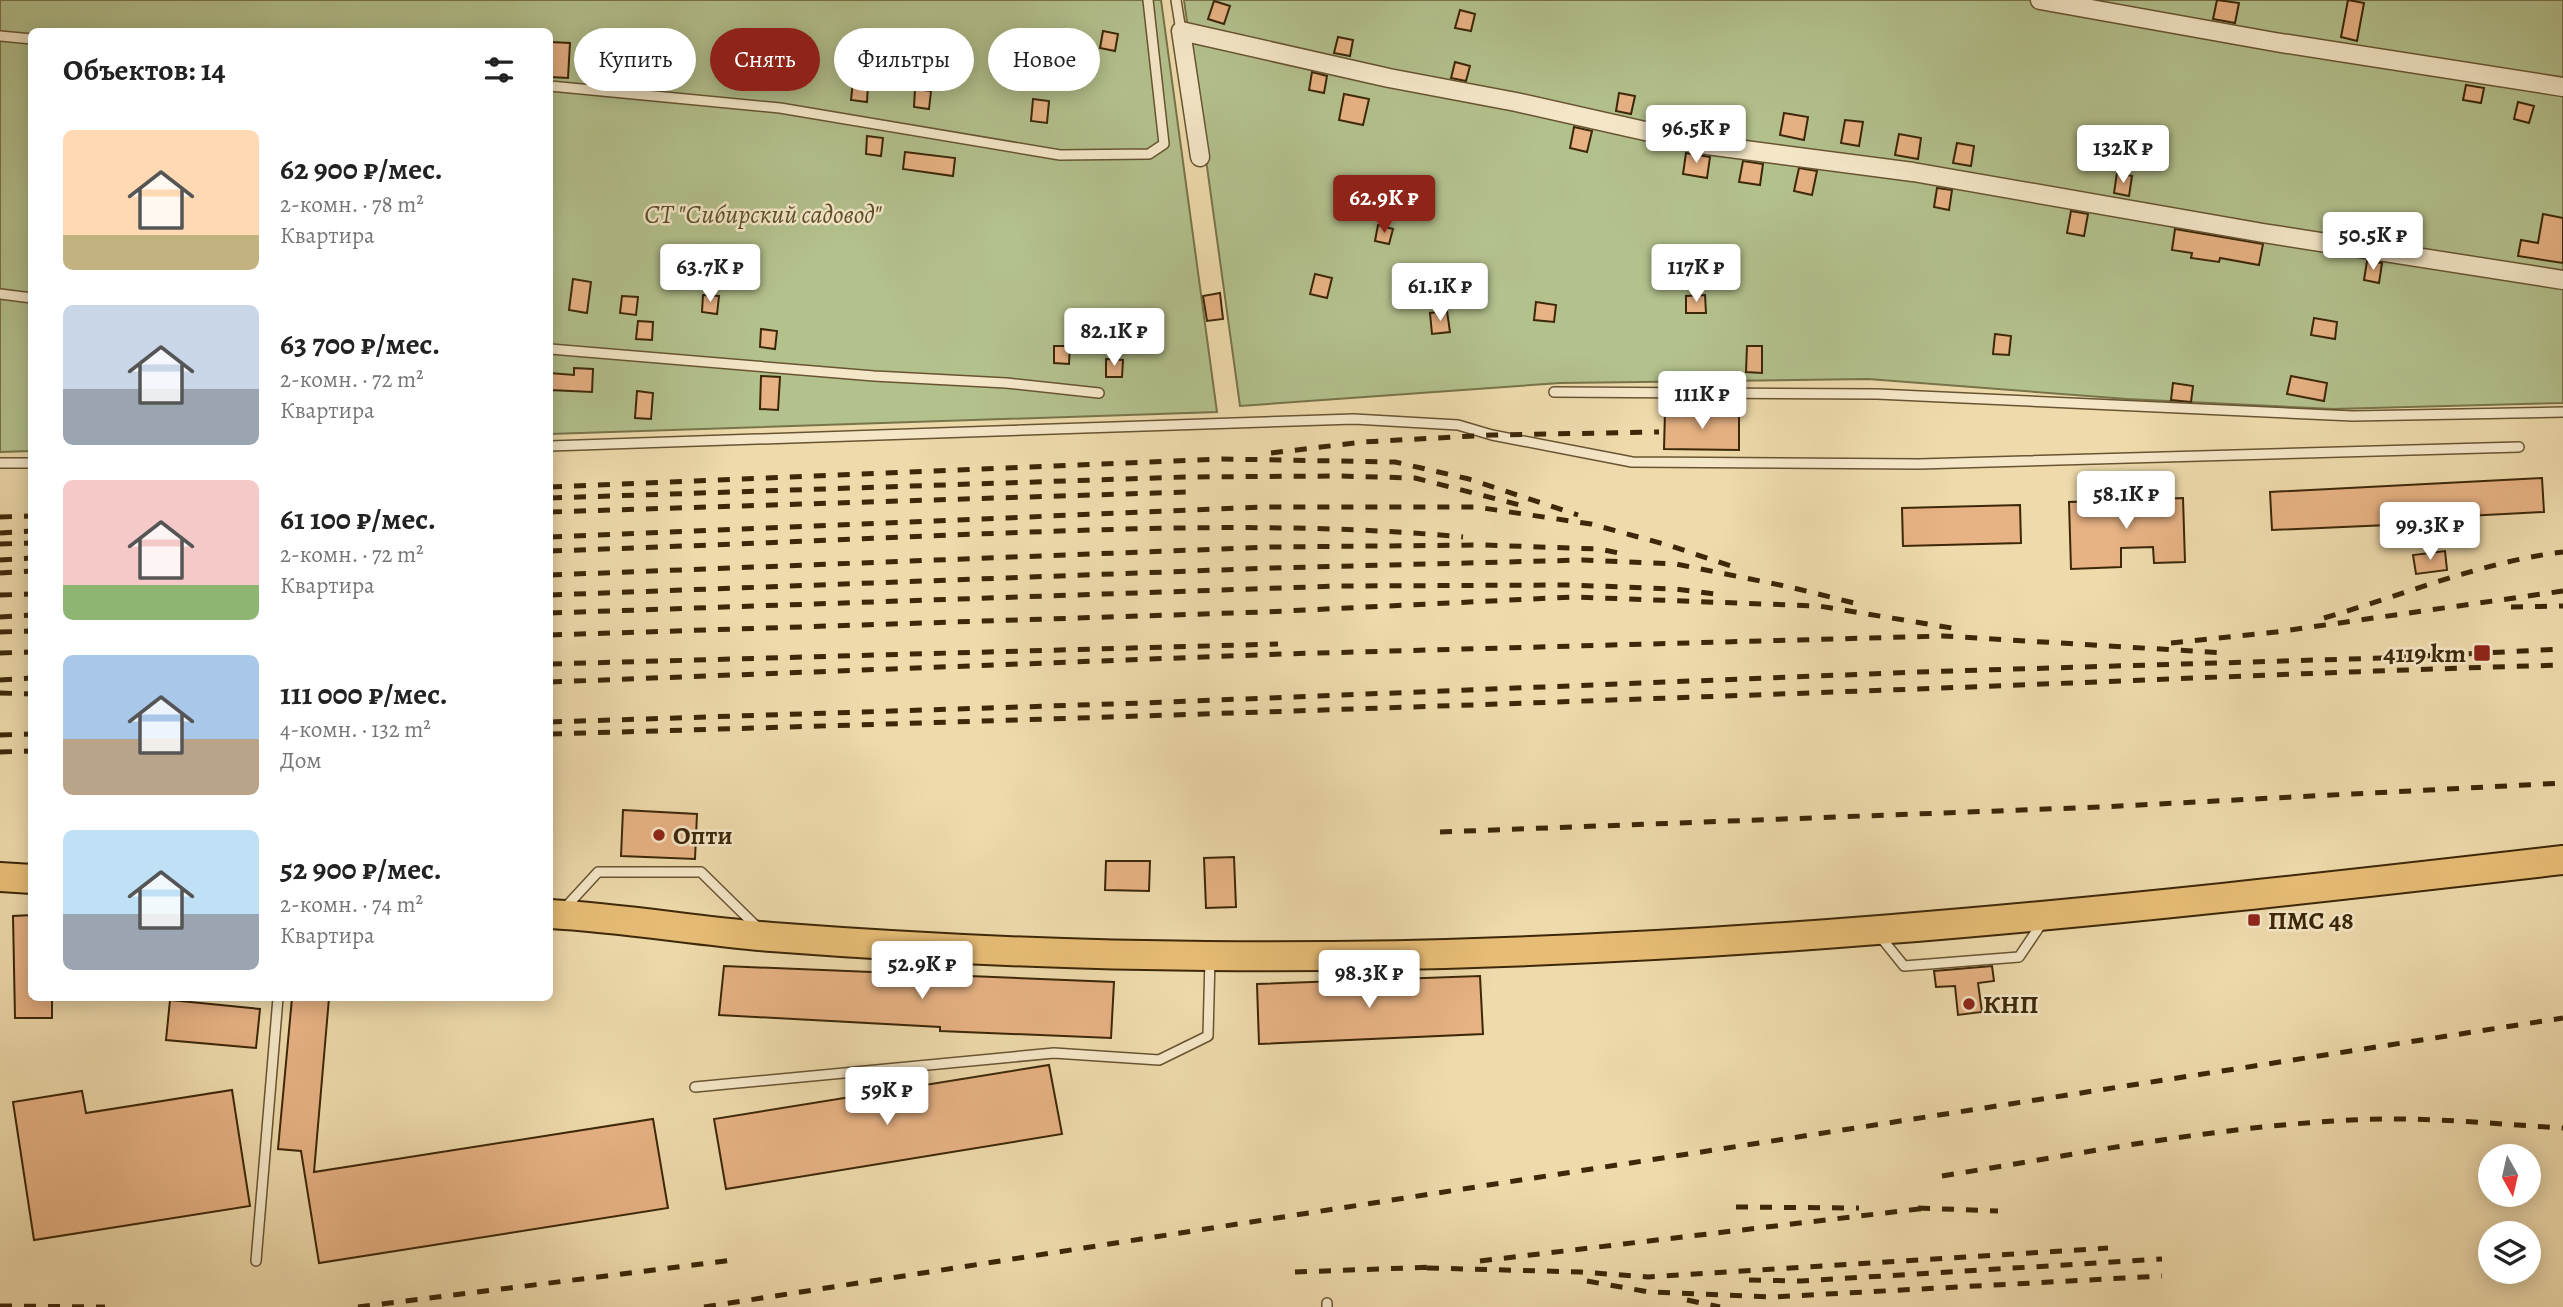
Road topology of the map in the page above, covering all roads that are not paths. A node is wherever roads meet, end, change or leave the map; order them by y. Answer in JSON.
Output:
{"nodes":[{"id":1,"x":1148,"y":0,"type":"edge"},
{"id":2,"x":1176,"y":0,"type":"edge"},
{"id":3,"x":2040,"y":0,"type":"edge"},
{"id":4,"x":1181,"y":32,"type":"junction"},
{"id":5,"x":0,"y":36,"type":"edge"},
{"id":6,"x":28,"y":39,"type":"edge"},
{"id":7,"x":553,"y":86,"type":"edge"},
{"id":8,"x":2563,"y":87,"type":"edge"},
{"id":9,"x":1200,"y":157,"type":"dead end"},
{"id":10,"x":2563,"y":280,"type":"edge"},
{"id":11,"x":0,"y":294,"type":"edge"},
{"id":12,"x":28,"y":298,"type":"edge"},
{"id":13,"x":553,"y":349,"type":"edge"},
{"id":14,"x":1554,"y":392,"type":"dead end"},
{"id":15,"x":1099,"y":393,"type":"dead end"},
{"id":16,"x":2563,"y":412,"type":"edge"},
{"id":17,"x":553,"y":446,"type":"edge"},
{"id":18,"x":2519,"y":447,"type":"dead end"},
{"id":19,"x":0,"y":463,"type":"edge"},
{"id":20,"x":28,"y":463,"type":"edge"},
{"id":21,"x":2563,"y":860,"type":"edge"},
{"id":22,"x":0,"y":877,"type":"edge"},
{"id":23,"x":28,"y":879,"type":"edge"},
{"id":24,"x":554,"y":914,"type":"edge"},
{"id":25,"x":2046,"y":917,"type":"junction"},
{"id":26,"x":1876,"y":931,"type":"junction"},
{"id":27,"x":766,"y":937,"type":"junction"},
{"id":28,"x":1210,"y":956,"type":"junction"},
{"id":29,"x":278,"y":1001,"type":"edge"},
{"id":30,"x":695,"y":1087,"type":"dead end"},
{"id":31,"x":256,"y":1261,"type":"dead end"}],
"edges":[{"from":1,"to":7,"type":"lane"},
{"from":2,"to":4,"type":"lane"},
{"from":3,"to":8,"type":"street"},
{"from":4,"to":9,"type":"street"},
{"from":4,"to":10,"type":"street"},
{"from":5,"to":6,"type":"lane"},
{"from":11,"to":12,"type":"lane"},
{"from":13,"to":15,"type":"lane"},
{"from":14,"to":16,"type":"lane"},
{"from":17,"to":18,"type":"lane"},
{"from":19,"to":20,"type":"lane"},
{"from":21,"to":25,"type":"highway"},
{"from":22,"to":23,"type":"highway"},
{"from":24,"to":27,"type":"highway"},
{"from":24,"to":27,"type":"lane"},
{"from":25,"to":26,"type":"highway"},
{"from":25,"to":26,"type":"lane"},
{"from":26,"to":28,"type":"highway"},
{"from":27,"to":28,"type":"highway"},
{"from":28,"to":30,"type":"lane"},
{"from":29,"to":31,"type":"lane"}]}
